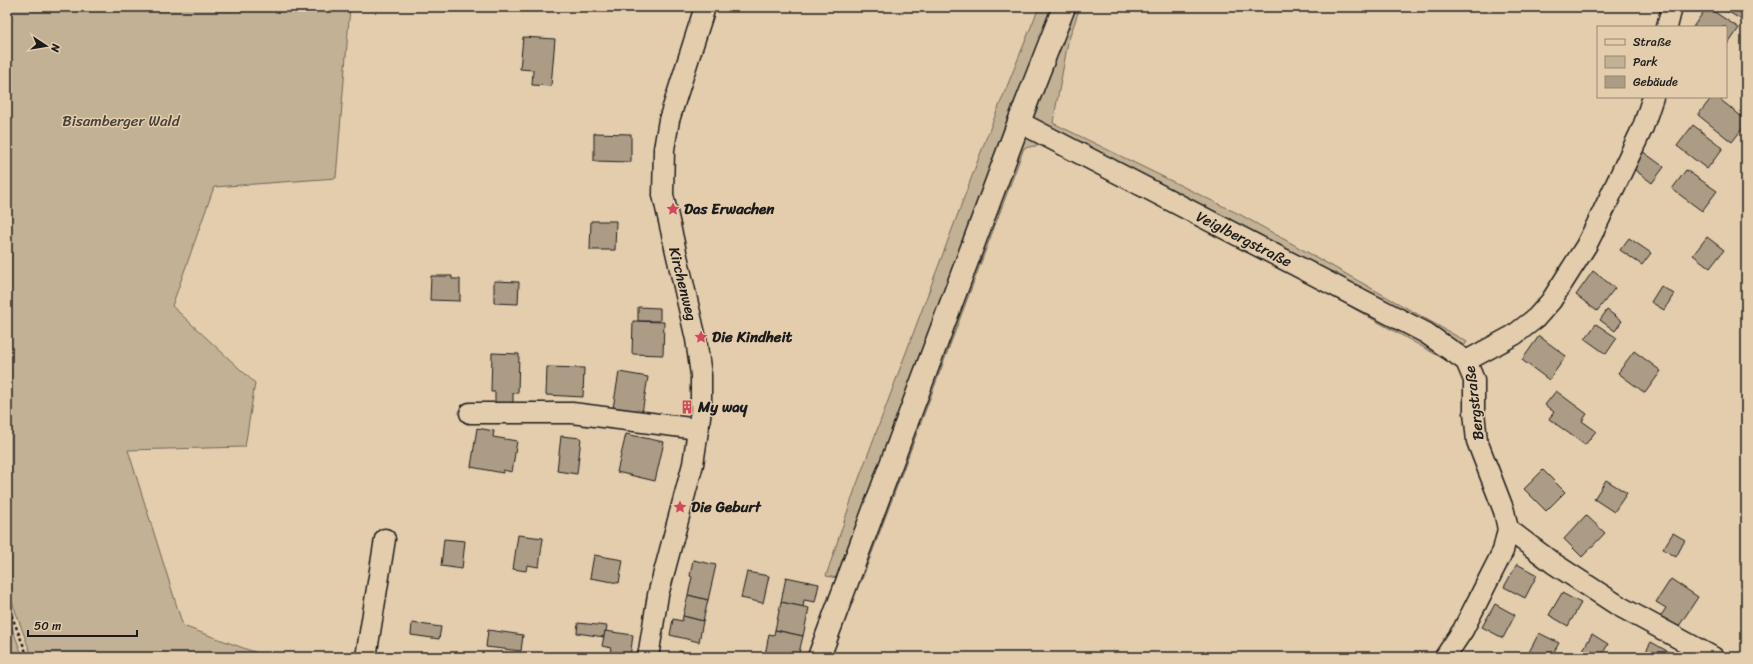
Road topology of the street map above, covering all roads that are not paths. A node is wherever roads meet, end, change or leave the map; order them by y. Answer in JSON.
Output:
{"nodes":[{"id":1,"x":705,"y":7,"type":"edge"},
{"id":2,"x":1064,"y":7,"type":"edge"},
{"id":3,"x":1672,"y":7,"type":"edge"},
{"id":4,"x":1667,"y":26,"type":"edge"},
{"id":5,"x":1653,"y":98,"type":"edge"},
{"id":6,"x":1019,"y":122,"type":"junction"},
{"id":7,"x":1466,"y":361,"type":"junction"},
{"id":8,"x":470,"y":412,"type":"dead end"},
{"id":9,"x":698,"y":429,"type":"junction"},
{"id":10,"x":1508,"y":529,"type":"junction"},
{"id":11,"x":385,"y":539,"type":"dead end"},
{"id":12,"x":1450,"y":655,"type":"edge"},
{"id":13,"x":366,"y":657,"type":"edge"},
{"id":14,"x":648,"y":657,"type":"edge"},
{"id":15,"x":819,"y":657,"type":"edge"},
{"id":16,"x":1714,"y":657,"type":"edge"}],
"edges":[{"from":1,"to":9,"type":"street","name":"Kirchenweg"},
{"from":2,"to":6,"type":"main road"},
{"from":3,"to":4,"type":"street"},
{"from":5,"to":7,"type":"street","name":"Bergstraße"},
{"from":6,"to":7,"type":"street","name":"Veiglbergstraße"},
{"from":6,"to":15,"type":"main road"},
{"from":7,"to":10,"type":"street","name":"Bergstraße"},
{"from":8,"to":9,"type":"street"},
{"from":9,"to":14,"type":"street","name":"Kirchenweg"},
{"from":10,"to":12,"type":"street"},
{"from":10,"to":16,"type":"street"},
{"from":11,"to":13,"type":"street"}]}
